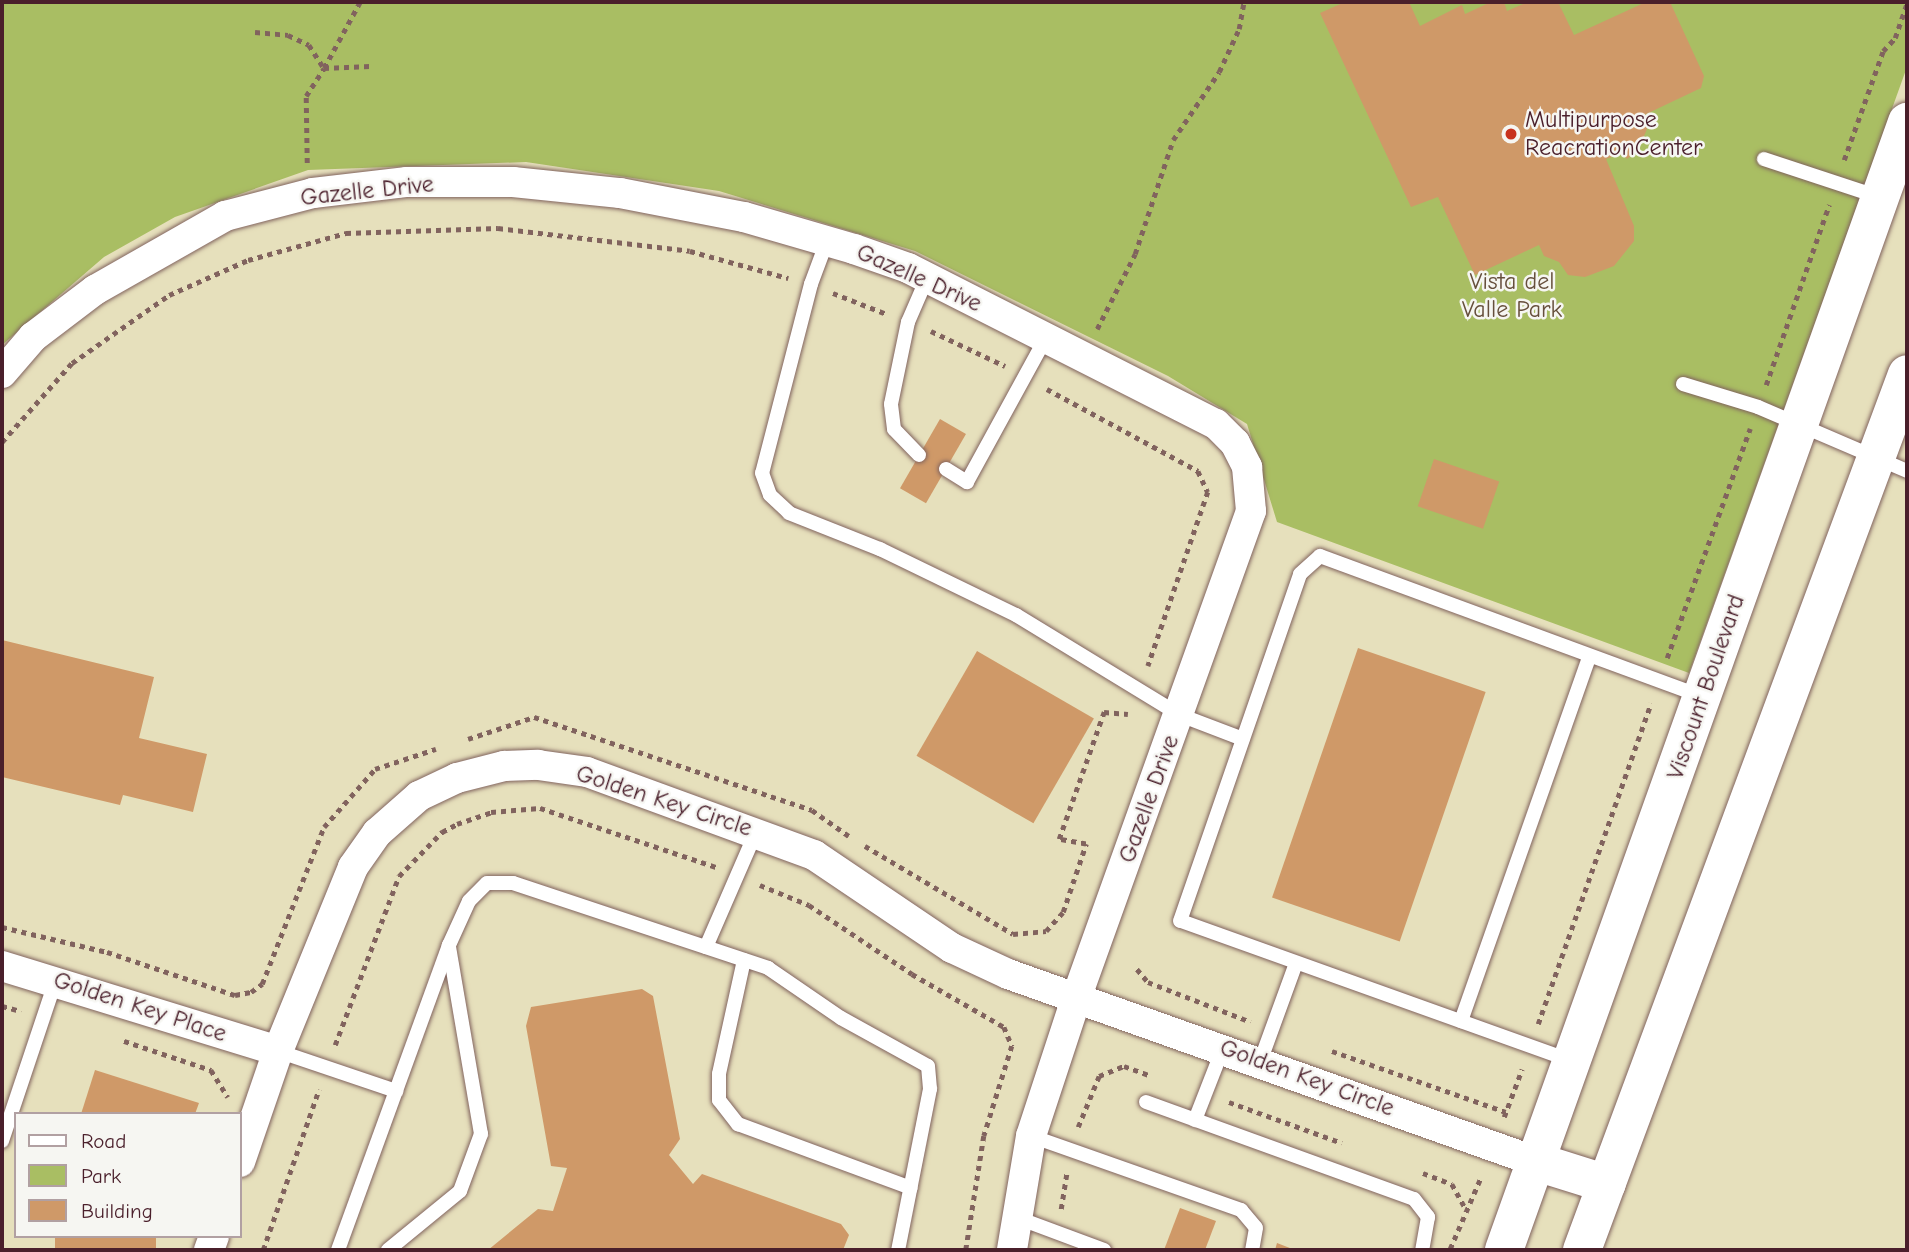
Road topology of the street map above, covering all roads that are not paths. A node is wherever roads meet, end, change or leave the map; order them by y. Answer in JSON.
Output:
{"nodes":[{"id":1,"x":1907,"y":122,"type":"edge"},
{"id":2,"x":1764,"y":159,"type":"dead end"},
{"id":3,"x":1881,"y":198,"type":"junction"},
{"id":4,"x":827,"y":241,"type":"junction"},
{"id":5,"x":927,"y":278,"type":"junction"},
{"id":6,"x":1046,"y":338,"type":"junction"},
{"id":7,"x":2,"y":373,"type":"edge"},
{"id":8,"x":1907,"y":374,"type":"edge"},
{"id":9,"x":1683,"y":384,"type":"dead end"},
{"id":10,"x":1799,"y":424,"type":"junction"},
{"id":11,"x":919,"y":455,"type":"dead end"},
{"id":12,"x":1893,"y":464,"type":"edge"},
{"id":13,"x":946,"y":469,"type":"dead end"},
{"id":14,"x":1589,"y":657,"type":"junction"},
{"id":15,"x":1703,"y":697,"type":"junction"},
{"id":16,"x":1180,"y":715,"type":"junction"},
{"id":17,"x":1243,"y":739,"type":"junction"},
{"id":18,"x":757,"y":832,"type":"junction"},
{"id":19,"x":449,"y":945,"type":"junction"},
{"id":20,"x":706,"y":947,"type":"junction"},
{"id":21,"x":744,"y":960,"type":"junction"},
{"id":22,"x":1296,"y":963,"type":"junction"},
{"id":23,"x":2,"y":966,"type":"edge"},
{"id":24,"x":56,"y":980,"type":"junction"},
{"id":25,"x":1077,"y":996,"type":"junction"},
{"id":26,"x":1461,"y":1021,"type":"junction"},
{"id":27,"x":1223,"y":1048,"type":"junction"},
{"id":28,"x":278,"y":1051,"type":"junction"},
{"id":29,"x":1573,"y":1061,"type":"junction"},
{"id":30,"x":1260,"y":1062,"type":"junction"},
{"id":31,"x":396,"y":1091,"type":"junction"},
{"id":32,"x":1146,"y":1102,"type":"dead end"},
{"id":33,"x":1195,"y":1120,"type":"junction"},
{"id":34,"x":1031,"y":1136,"type":"junction"},
{"id":35,"x":2,"y":1141,"type":"edge"},
{"id":36,"x":242,"y":1156,"type":"edge"},
{"id":37,"x":1537,"y":1161,"type":"junction"},
{"id":38,"x":1607,"y":1184,"type":"junction"},
{"id":39,"x":911,"y":1188,"type":"junction"},
{"id":40,"x":1018,"y":1218,"type":"junction"},
{"id":41,"x":338,"y":1250,"type":"edge"},
{"id":42,"x":387,"y":1250,"type":"edge"},
{"id":43,"x":898,"y":1250,"type":"edge"},
{"id":44,"x":1012,"y":1250,"type":"edge"},
{"id":45,"x":1104,"y":1250,"type":"edge"},
{"id":46,"x":1252,"y":1250,"type":"edge"},
{"id":47,"x":1422,"y":1250,"type":"edge"},
{"id":48,"x":1504,"y":1250,"type":"edge"},
{"id":49,"x":1582,"y":1250,"type":"edge"}],
"edges":[{"from":1,"to":3,"type":"main road","name":"Viscount Boulevard"},
{"from":2,"to":3,"type":"lane"},
{"from":3,"to":10,"type":"main road","name":"Viscount Boulevard"},
{"from":4,"to":5,"type":"street","name":"Gazelle Drive"},
{"from":4,"to":7,"type":"street","name":"Gazelle Drive"},
{"from":4,"to":16,"type":"lane"},
{"from":5,"to":6,"type":"street","name":"Gazelle Drive"},
{"from":5,"to":11,"type":"lane"},
{"from":6,"to":13,"type":"lane"},
{"from":6,"to":16,"type":"street","name":"Gazelle Drive"},
{"from":8,"to":12,"type":"main road"},
{"from":9,"to":10,"type":"lane"},
{"from":10,"to":12,"type":"lane"},
{"from":10,"to":15,"type":"main road","name":"Viscount Boulevard"},
{"from":12,"to":38,"type":"main road"},
{"from":14,"to":15,"type":"lane"},
{"from":14,"to":17,"type":"lane"},
{"from":14,"to":26,"type":"lane"},
{"from":15,"to":29,"type":"main road","name":"Viscount Boulevard"},
{"from":16,"to":17,"type":"lane"},
{"from":16,"to":25,"type":"street","name":"Gazelle Drive"},
{"from":17,"to":22,"type":"lane"},
{"from":18,"to":20,"type":"lane"},
{"from":18,"to":25,"type":"street","name":"Golden Key Circle"},
{"from":18,"to":28,"type":"street","name":"Golden Key Circle"},
{"from":19,"to":20,"type":"lane"},
{"from":19,"to":31,"type":"lane"},
{"from":19,"to":42,"type":"lane"},
{"from":20,"to":21,"type":"lane"},
{"from":21,"to":39,"type":"lane"},
{"from":21,"to":39,"type":"lane"},
{"from":22,"to":26,"type":"lane"},
{"from":22,"to":30,"type":"lane"},
{"from":23,"to":24,"type":"street","name":"Golden Key Place"},
{"from":24,"to":28,"type":"street","name":"Golden Key Place"},
{"from":24,"to":35,"type":"lane"},
{"from":25,"to":27,"type":"street","name":"Golden Key Circle"},
{"from":25,"to":34,"type":"street"},
{"from":26,"to":29,"type":"lane"},
{"from":27,"to":30,"type":"street","name":"Golden Key Circle"},
{"from":27,"to":33,"type":"lane"},
{"from":28,"to":31,"type":"lane"},
{"from":28,"to":36,"type":"street","name":"Golden Key Circle"},
{"from":29,"to":37,"type":"main road","name":"Viscount Boulevard"},
{"from":30,"to":37,"type":"street","name":"Golden Key Circle"},
{"from":31,"to":41,"type":"lane"},
{"from":32,"to":33,"type":"lane"},
{"from":33,"to":47,"type":"lane"},
{"from":34,"to":40,"type":"street"},
{"from":34,"to":46,"type":"lane"},
{"from":37,"to":38,"type":"main road"},
{"from":37,"to":48,"type":"main road","name":"Viscount Boulevard"},
{"from":38,"to":49,"type":"main road"},
{"from":39,"to":43,"type":"lane"},
{"from":40,"to":44,"type":"street"},
{"from":40,"to":45,"type":"lane"}]}
